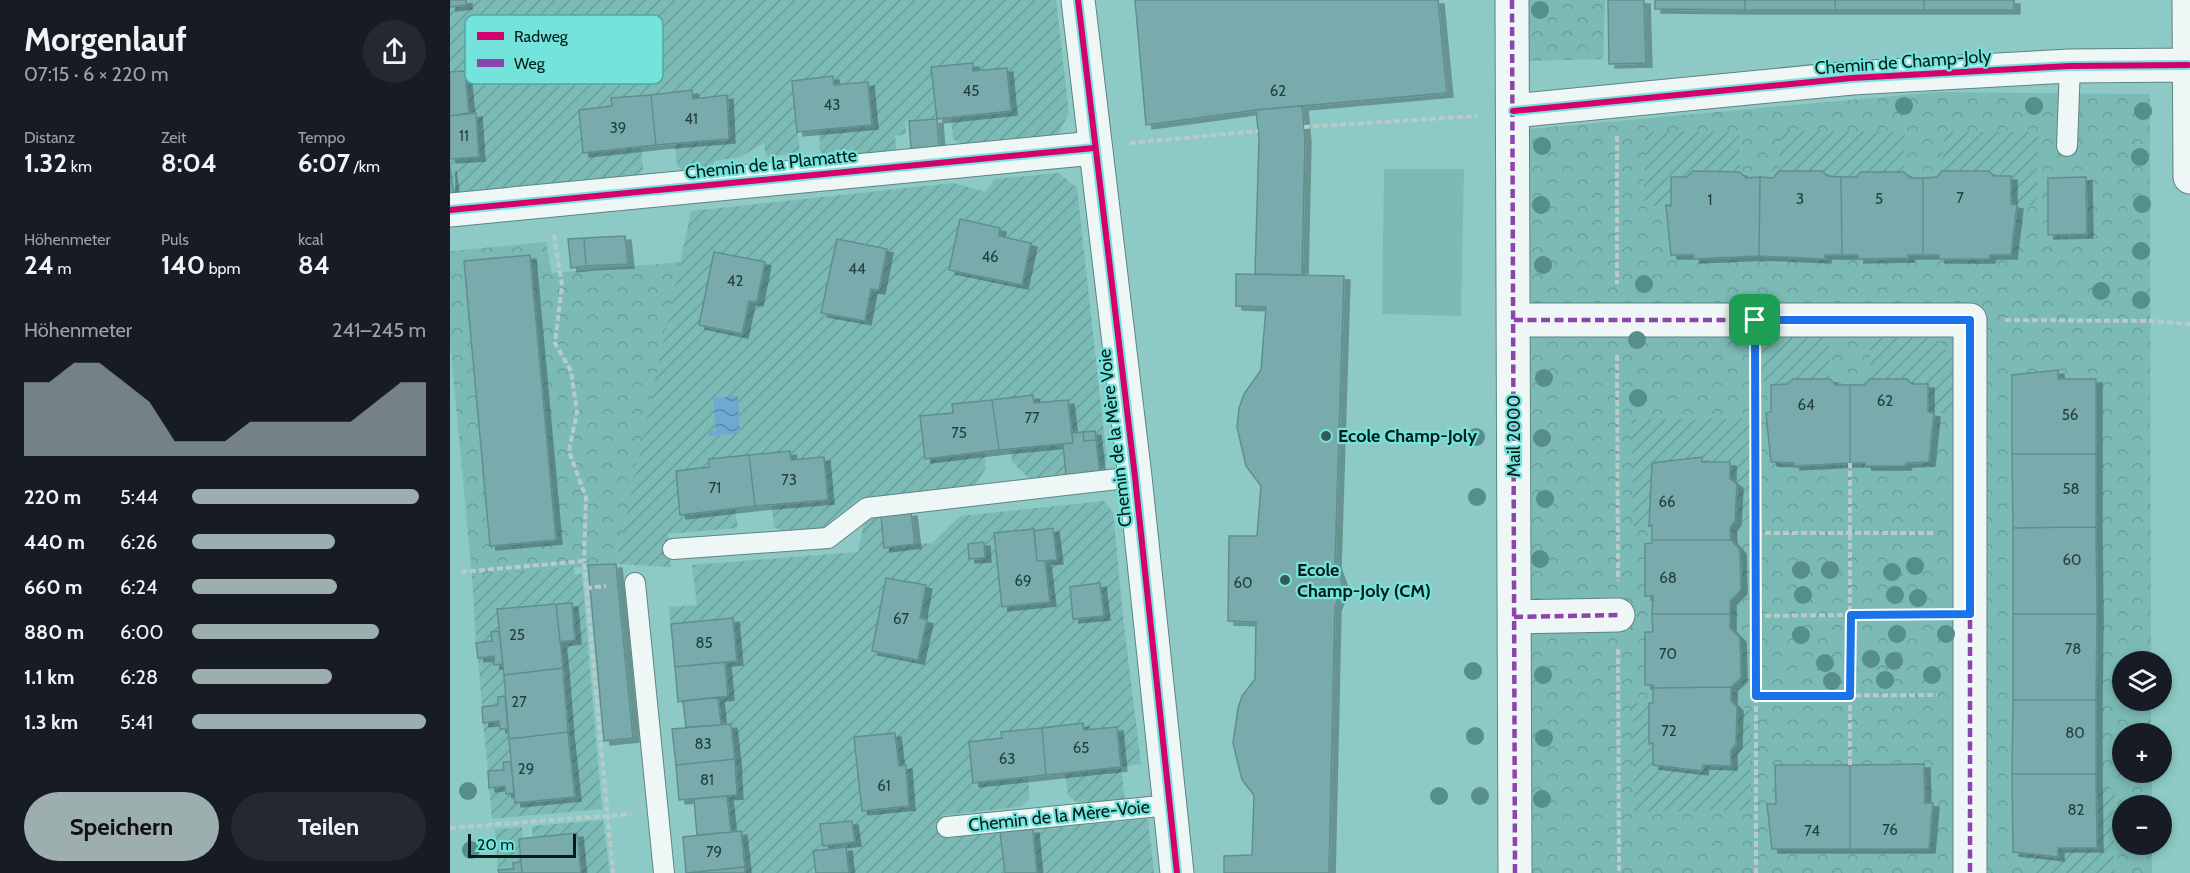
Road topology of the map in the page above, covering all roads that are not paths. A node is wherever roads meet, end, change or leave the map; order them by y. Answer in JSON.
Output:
{"nodes":[{"id":1,"x":1078,"y":0,"type":"edge"},
{"id":2,"x":1512,"y":0,"type":"edge"},
{"id":3,"x":2189,"y":0,"type":"edge"},
{"id":4,"x":2188,"y":65,"type":"junction"},
{"id":5,"x":2070,"y":66,"type":"junction"},
{"id":6,"x":1513,"y":111,"type":"junction"},
{"id":7,"x":2067,"y":146,"type":"dead end"},
{"id":8,"x":1094,"y":148,"type":"junction"},
{"id":9,"x":2190,"y":177,"type":"edge"},
{"id":10,"x":450,"y":210,"type":"edge"},
{"id":11,"x":1514,"y":320,"type":"junction"},
{"id":12,"x":1135,"y":477,"type":"junction"},
{"id":13,"x":673,"y":549,"type":"dead end"},
{"id":14,"x":635,"y":583,"type":"dead end"},
{"id":15,"x":1618,"y":615,"type":"dead end"},
{"id":16,"x":1514,"y":617,"type":"junction"},
{"id":17,"x":1170,"y":806,"type":"junction"},
{"id":18,"x":947,"y":827,"type":"dead end"},
{"id":19,"x":664,"y":873,"type":"edge"},
{"id":20,"x":1177,"y":873,"type":"edge"},
{"id":21,"x":1515,"y":873,"type":"edge"},
{"id":22,"x":1970,"y":873,"type":"edge"}],
"edges":[{"from":1,"to":8,"type":"street","name":"Chemin de la Mère Voie"},
{"from":2,"to":6,"type":"street","name":"Mail 2000"},
{"from":3,"to":4,"type":"street"},
{"from":4,"to":5,"type":"street","name":"Chemin de Champ-Joly"},
{"from":4,"to":9,"type":"street"},
{"from":5,"to":6,"type":"street","name":"Chemin de Champ-Joly"},
{"from":5,"to":7,"type":"lane"},
{"from":6,"to":11,"type":"street","name":"Mail 2000"},
{"from":8,"to":10,"type":"street","name":"Chemin de la Plamatte"},
{"from":8,"to":12,"type":"street","name":"Chemin de la Mère Voie"},
{"from":11,"to":16,"type":"street","name":"Mail 2000"},
{"from":11,"to":22,"type":"street"},
{"from":12,"to":13,"type":"lane","name":"Chemin de la Mère Voie"},
{"from":12,"to":17,"type":"street","name":"Chemin de la Mère Voie"},
{"from":14,"to":19,"type":"lane"},
{"from":15,"to":16,"type":"street"},
{"from":16,"to":21,"type":"street","name":"Mail 2000"},
{"from":17,"to":18,"type":"lane","name":"Chemin de la Mère-Voie"},
{"from":17,"to":20,"type":"street","name":"Chemin de la Mère Voie"}]}
